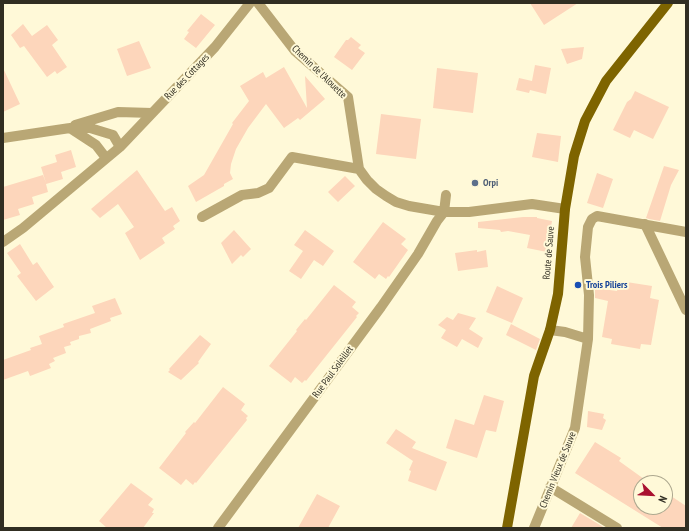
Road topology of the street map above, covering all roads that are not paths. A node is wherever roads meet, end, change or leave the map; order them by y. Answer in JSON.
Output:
{"nodes":[{"id":1,"x":250,"y":3,"type":"edge"},
{"id":2,"x":258,"y":3,"type":"edge"},
{"id":3,"x":668,"y":3,"type":"edge"},
{"id":4,"x":152,"y":113,"type":"junction"},
{"id":5,"x":70,"y":128,"type":"junction"},
{"id":6,"x":3,"y":138,"type":"edge"},
{"id":7,"x":120,"y":147,"type":"junction"},
{"id":8,"x":106,"y":158,"type":"junction"},
{"id":9,"x":359,"y":169,"type":"junction"},
{"id":10,"x":446,"y":194,"type":"dead end"},
{"id":11,"x":565,"y":208,"type":"junction"},
{"id":12,"x":444,"y":212,"type":"junction"},
{"id":13,"x":202,"y":217,"type":"dead end"},
{"id":14,"x":645,"y":224,"type":"junction"},
{"id":15,"x":686,"y":232,"type":"edge"},
{"id":16,"x":3,"y":242,"type":"edge"},
{"id":17,"x":686,"y":310,"type":"edge"},
{"id":18,"x":550,"y":330,"type":"junction"},
{"id":19,"x":588,"y":339,"type":"junction"},
{"id":20,"x":550,"y":487,"type":"junction"},
{"id":21,"x":218,"y":528,"type":"edge"},
{"id":22,"x":507,"y":528,"type":"edge"},
{"id":23,"x":534,"y":528,"type":"edge"},
{"id":24,"x":617,"y":528,"type":"edge"}],
"edges":[{"from":1,"to":4,"type":"street","name":"Rue des Cottages"},
{"from":2,"to":9,"type":"street","name":"Chemin de l'Alouette"},
{"from":3,"to":11,"type":"main road","name":"Route de Sauve"},
{"from":4,"to":5,"type":"street"},
{"from":4,"to":7,"type":"street","name":"Rue des Cottages"},
{"from":5,"to":6,"type":"street"},
{"from":5,"to":7,"type":"street"},
{"from":5,"to":8,"type":"street"},
{"from":7,"to":8,"type":"street"},
{"from":8,"to":16,"type":"street"},
{"from":9,"to":12,"type":"street"},
{"from":9,"to":13,"type":"street"},
{"from":10,"to":12,"type":"street"},
{"from":11,"to":12,"type":"street"},
{"from":11,"to":18,"type":"main road","name":"Route de Sauve"},
{"from":12,"to":21,"type":"street","name":"Rue Paul Soleillet"},
{"from":14,"to":15,"type":"street"},
{"from":14,"to":17,"type":"street"},
{"from":14,"to":19,"type":"street","name":"Chemin Vieux de Sauve"},
{"from":18,"to":19,"type":"street"},
{"from":18,"to":22,"type":"main road","name":"Route de Sauve"},
{"from":19,"to":20,"type":"street","name":"Chemin Vieux de Sauve"},
{"from":20,"to":23,"type":"street","name":"Chemin Vieux de Sauve"},
{"from":20,"to":24,"type":"street"}]}
